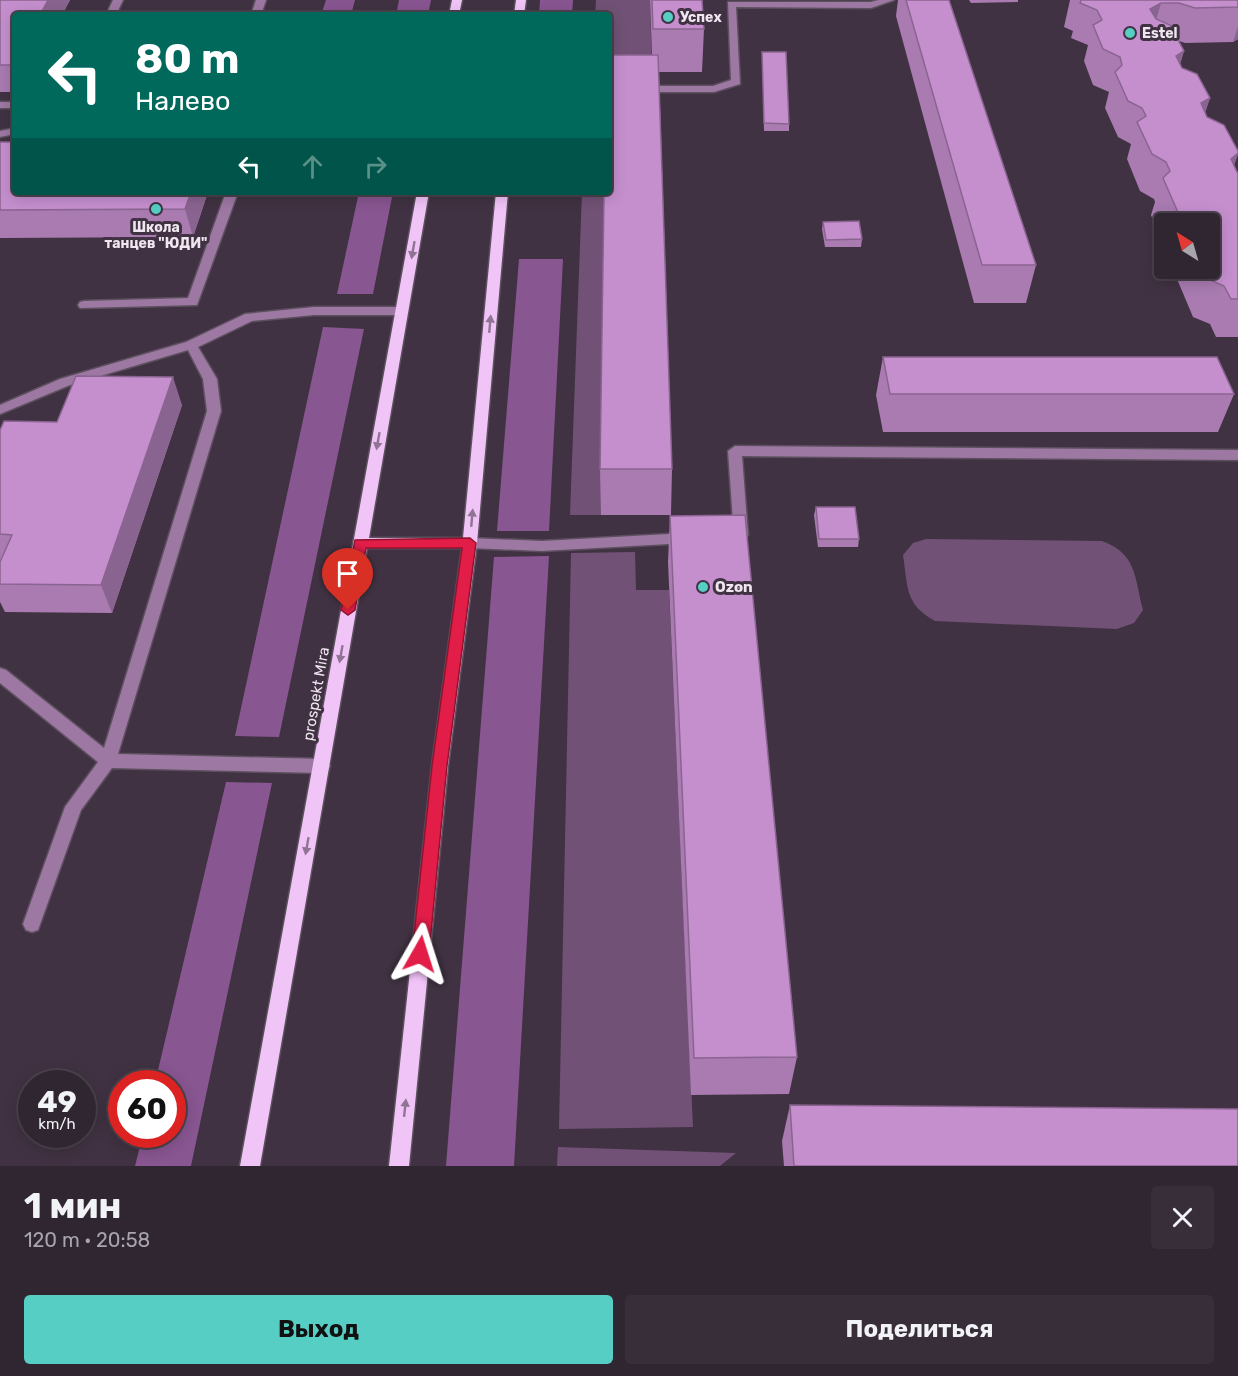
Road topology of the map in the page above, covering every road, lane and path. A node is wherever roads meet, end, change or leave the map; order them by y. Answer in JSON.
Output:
{"nodes":[{"id":1,"x":889,"y":0,"type":"edge"},
{"id":2,"x":612,"y":89,"type":"edge"},
{"id":3,"x":231,"y":195,"type":"edge"},
{"id":4,"x":422,"y":195,"type":"edge"},
{"id":5,"x":502,"y":195,"type":"edge"},
{"id":6,"x":84,"y":305,"type":"dead end"},
{"id":7,"x":402,"y":311,"type":"junction"},
{"id":8,"x":191,"y":345,"type":"junction"},
{"id":9,"x":0,"y":410,"type":"edge"},
{"id":10,"x":1238,"y":455,"type":"edge"},
{"id":11,"x":730,"y":536,"type":"edge"},
{"id":12,"x":707,"y":537,"type":"edge"},
{"id":13,"x":360,"y":543,"type":"junction"},
{"id":14,"x":470,"y":543,"type":"junction"},
{"id":15,"x":0,"y":674,"type":"edge"},
{"id":16,"x":108,"y":761,"type":"junction"},
{"id":17,"x":322,"y":766,"type":"junction"},
{"id":18,"x":32,"y":924,"type":"dead end"},
{"id":19,"x":250,"y":1166,"type":"edge"},
{"id":20,"x":399,"y":1166,"type":"edge"}],
"edges":[{"from":1,"to":2,"type":"lane"},
{"from":3,"to":6,"type":"lane"},
{"from":4,"to":7,"type":"main road","name":"prospekt Mira","one_way":true},
{"from":14,"to":5,"type":"main road","one_way":true},
{"from":7,"to":8,"type":"lane"},
{"from":7,"to":13,"type":"main road","name":"prospekt Mira","one_way":true},
{"from":8,"to":9,"type":"lane"},
{"from":8,"to":16,"type":"lane"},
{"from":10,"to":11,"type":"lane"},
{"from":12,"to":14,"type":"lane"},
{"from":13,"to":14,"type":"main road"},
{"from":13,"to":17,"type":"main road","name":"prospekt Mira","one_way":true},
{"from":20,"to":14,"type":"main road","one_way":true},
{"from":15,"to":16,"type":"lane"},
{"from":16,"to":17,"type":"lane"},
{"from":16,"to":18,"type":"lane"},
{"from":17,"to":19,"type":"main road","name":"prospekt Mira","one_way":true}]}
